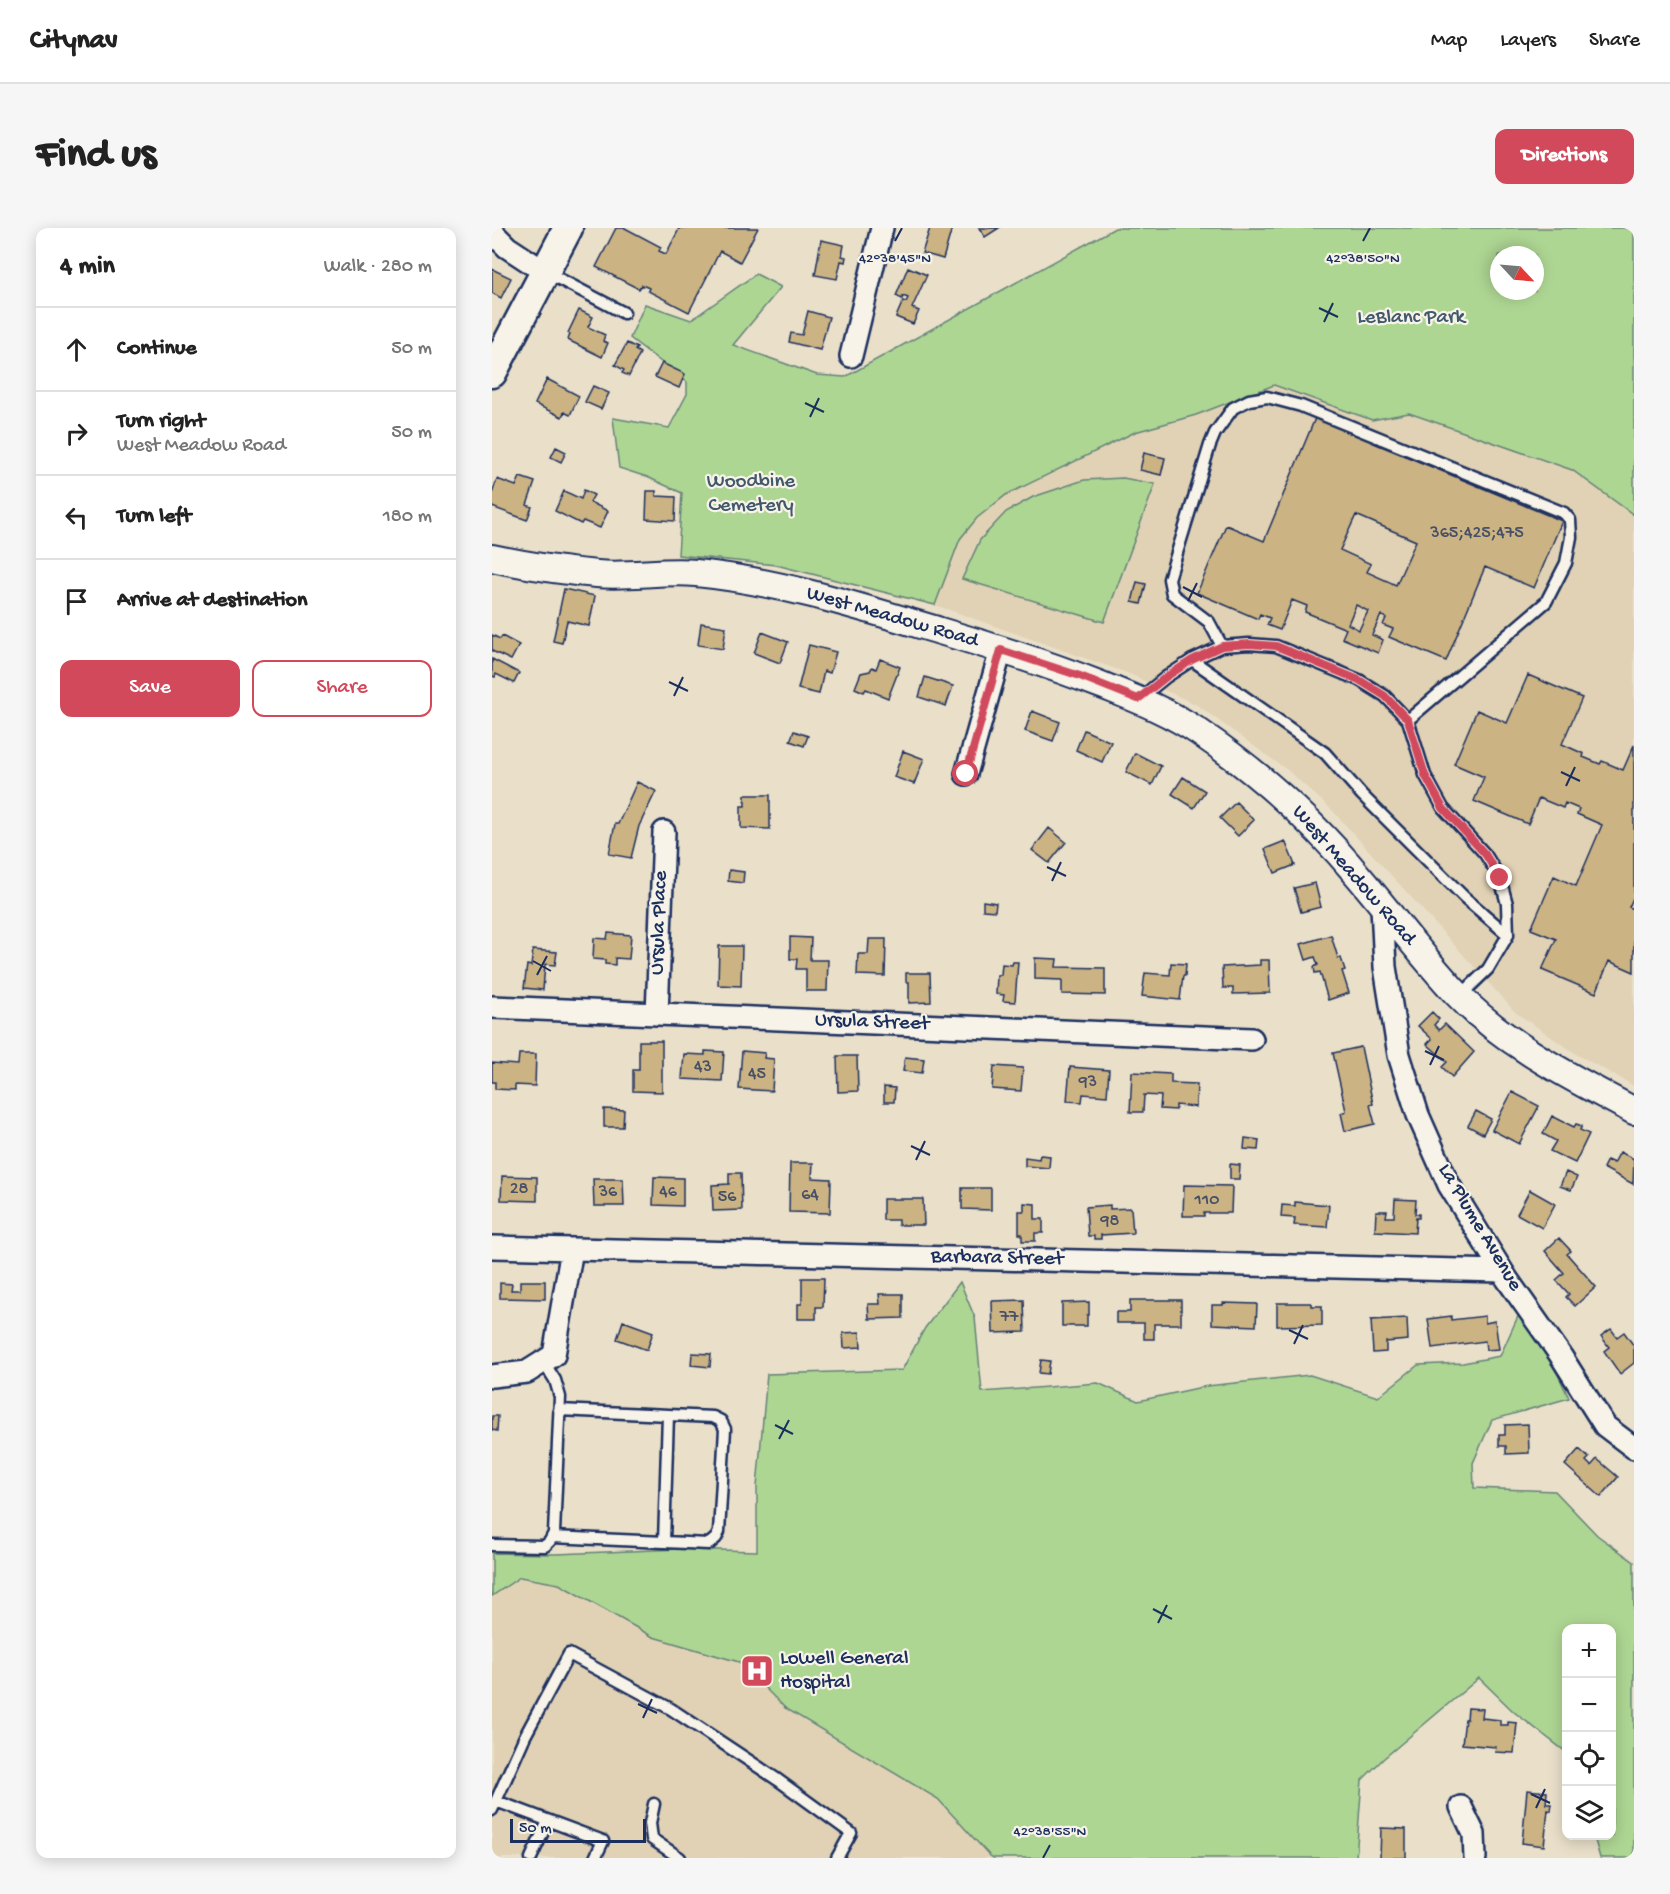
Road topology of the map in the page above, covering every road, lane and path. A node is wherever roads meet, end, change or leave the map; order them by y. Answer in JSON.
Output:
{"nodes":[{"id":1,"x":568,"y":228,"type":"edge"},
{"id":2,"x":882,"y":228,"type":"edge"},
{"id":3,"x":492,"y":232,"type":"edge"},
{"id":4,"x":545,"y":272,"type":"junction"},
{"id":5,"x":624,"y":313,"type":"dead end"},
{"id":6,"x":851,"y":356,"type":"dead end"},
{"id":7,"x":492,"y":373,"type":"edge"},
{"id":8,"x":492,"y":558,"type":"edge"},
{"id":9,"x":1222,"y":646,"type":"junction"},
{"id":10,"x":1001,"y":650,"type":"junction"},
{"id":11,"x":1192,"y":660,"type":"junction"},
{"id":12,"x":1138,"y":699,"type":"junction"},
{"id":13,"x":1408,"y":720,"type":"junction"},
{"id":14,"x":966,"y":774,"type":"dead end"},
{"id":15,"x":664,"y":832,"type":"dead end"},
{"id":16,"x":1382,"y":906,"type":"junction"},
{"id":17,"x":1508,"y":935,"type":"junction"},
{"id":18,"x":1459,"y":996,"type":"junction"},
{"id":19,"x":492,"y":1007,"type":"edge"},
{"id":20,"x":657,"y":1014,"type":"junction"},
{"id":21,"x":1252,"y":1039,"type":"dead end"},
{"id":22,"x":1634,"y":1111,"type":"edge"},
{"id":23,"x":492,"y":1247,"type":"edge"},
{"id":24,"x":572,"y":1249,"type":"junction"},
{"id":25,"x":1502,"y":1271,"type":"junction"},
{"id":26,"x":543,"y":1362,"type":"junction"},
{"id":27,"x":492,"y":1376,"type":"edge"},
{"id":28,"x":560,"y":1410,"type":"junction"},
{"id":29,"x":668,"y":1415,"type":"junction"},
{"id":30,"x":1634,"y":1448,"type":"edge"},
{"id":31,"x":552,"y":1537,"type":"junction"},
{"id":32,"x":664,"y":1542,"type":"junction"},
{"id":33,"x":492,"y":1545,"type":"edge"},
{"id":34,"x":654,"y":1804,"type":"dead end"},
{"id":35,"x":494,"y":1805,"type":"edge"},
{"id":36,"x":1461,"y":1807,"type":"dead end"},
{"id":37,"x":548,"y":1821,"type":"junction"},
{"id":38,"x":840,"y":1857,"type":"edge"},
{"id":39,"x":531,"y":1858,"type":"edge"},
{"id":40,"x":595,"y":1858,"type":"edge"},
{"id":41,"x":680,"y":1858,"type":"edge"},
{"id":42,"x":1476,"y":1858,"type":"edge"}],
"edges":[{"from":1,"to":4,"type":"main road"},
{"from":2,"to":6,"type":"street"},
{"from":3,"to":4,"type":"street"},
{"from":4,"to":5,"type":"lane"},
{"from":4,"to":7,"type":"main road"},
{"from":8,"to":10,"type":"street","name":"West Meadow Road"},
{"from":9,"to":11,"type":"lane"},
{"from":9,"to":13,"type":"lane"},
{"from":9,"to":13,"type":"lane"},
{"from":10,"to":12,"type":"street","name":"West Meadow Road"},
{"from":10,"to":14,"type":"street"},
{"from":11,"to":12,"type":"lane"},
{"from":11,"to":17,"type":"lane"},
{"from":12,"to":16,"type":"street","name":"West Meadow Road"},
{"from":13,"to":17,"type":"lane"},
{"from":15,"to":20,"type":"street","name":"Ursula Place"},
{"from":16,"to":18,"type":"street","name":"West Meadow Road"},
{"from":16,"to":25,"type":"street","name":"La Plume Avenue"},
{"from":17,"to":18,"type":"lane"},
{"from":18,"to":22,"type":"street","name":"West Meadow Road"},
{"from":19,"to":20,"type":"street","name":"Ursula Street"},
{"from":20,"to":21,"type":"street","name":"Ursula Street"},
{"from":23,"to":24,"type":"street","name":"Barbara Street"},
{"from":24,"to":25,"type":"street","name":"Barbara Street"},
{"from":24,"to":26,"type":"street"},
{"from":25,"to":30,"type":"street","name":"La Plume Avenue"},
{"from":26,"to":27,"type":"street"},
{"from":26,"to":28,"type":"lane"},
{"from":28,"to":29,"type":"lane"},
{"from":28,"to":31,"type":"lane"},
{"from":29,"to":32,"type":"lane"},
{"from":29,"to":32,"type":"lane"},
{"from":31,"to":32,"type":"lane"},
{"from":31,"to":33,"type":"lane"},
{"from":34,"to":41,"type":"lane"},
{"from":35,"to":37,"type":"lane"},
{"from":35,"to":38,"type":"lane"},
{"from":36,"to":42,"type":"street"},
{"from":37,"to":39,"type":"lane"},
{"from":37,"to":40,"type":"lane"}]}
